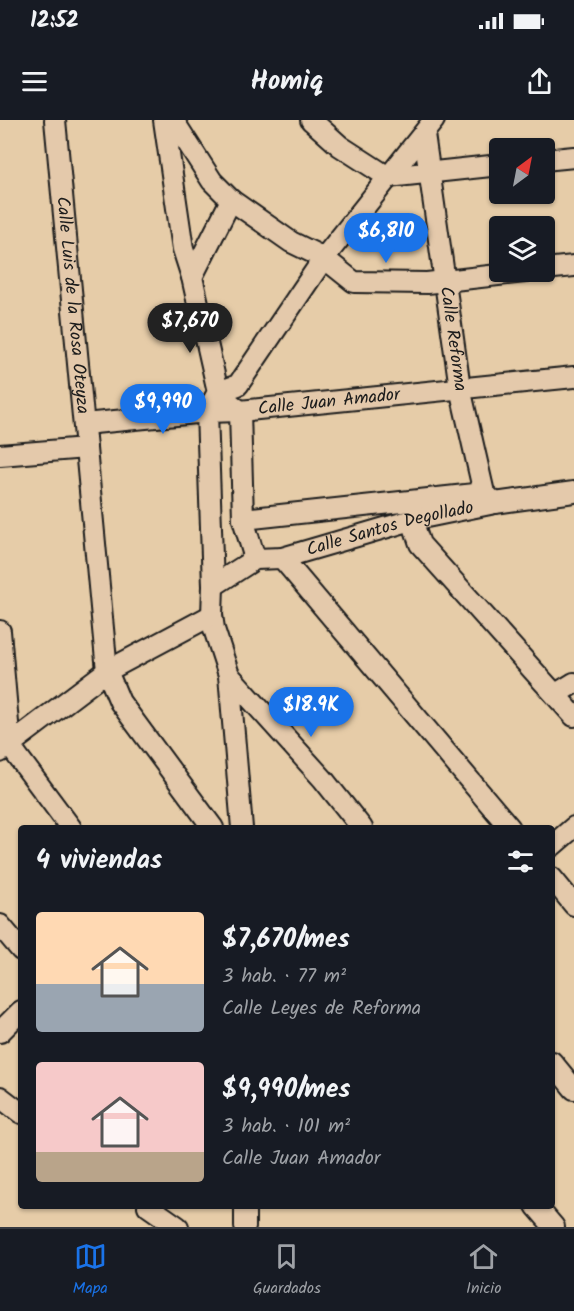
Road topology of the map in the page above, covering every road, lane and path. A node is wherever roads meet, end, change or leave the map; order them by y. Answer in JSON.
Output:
{"nodes":[{"id":1,"x":55,"y":120,"type":"edge"},
{"id":2,"x":164,"y":120,"type":"edge"},
{"id":3,"x":173,"y":120,"type":"edge"},
{"id":4,"x":311,"y":120,"type":"edge"},
{"id":5,"x":429,"y":127,"type":"edge"},
{"id":6,"x":574,"y":157,"type":"edge"},
{"id":7,"x":555,"y":159,"type":"edge"},
{"id":8,"x":489,"y":166,"type":"edge"},
{"id":9,"x":430,"y":172,"type":"junction"},
{"id":10,"x":388,"y":177,"type":"junction"},
{"id":11,"x":231,"y":200,"type":"junction"},
{"id":12,"x":324,"y":258,"type":"junction"},
{"id":13,"x":574,"y":266,"type":"edge"},
{"id":14,"x":555,"y":268,"type":"edge"},
{"id":15,"x":489,"y":276,"type":"edge"},
{"id":16,"x":192,"y":277,"type":"junction"},
{"id":17,"x":445,"y":281,"type":"junction"},
{"id":18,"x":574,"y":377,"type":"edge"},
{"id":19,"x":460,"y":388,"type":"junction"},
{"id":20,"x":218,"y":392,"type":"junction"},
{"id":21,"x":240,"y":411,"type":"junction"},
{"id":22,"x":207,"y":412,"type":"junction"},
{"id":23,"x":84,"y":424,"type":"junction"},
{"id":24,"x":86,"y":448,"type":"junction"},
{"id":25,"x":0,"y":455,"type":"edge"},
{"id":26,"x":574,"y":492,"type":"edge"},
{"id":27,"x":489,"y":498,"type":"junction"},
{"id":28,"x":243,"y":519,"type":"junction"},
{"id":29,"x":412,"y":520,"type":"junction"},
{"id":30,"x":282,"y":558,"type":"junction"},
{"id":31,"x":255,"y":559,"type":"junction"},
{"id":32,"x":213,"y":586,"type":"junction"},
{"id":33,"x":212,"y":615,"type":"junction"},
{"id":34,"x":0,"y":631,"type":"edge"},
{"id":35,"x":107,"y":671,"type":"junction"},
{"id":36,"x":229,"y":675,"type":"junction"},
{"id":37,"x":574,"y":683,"type":"edge"},
{"id":38,"x":556,"y":694,"type":"junction"},
{"id":39,"x":574,"y":716,"type":"edge"},
{"id":40,"x":5,"y":749,"type":"edge"},
{"id":41,"x":68,"y":825,"type":"edge"},
{"id":42,"x":211,"y":825,"type":"edge"},
{"id":43,"x":242,"y":825,"type":"edge"},
{"id":44,"x":360,"y":825,"type":"edge"},
{"id":45,"x":507,"y":825,"type":"edge"},
{"id":46,"x":574,"y":827,"type":"edge"},
{"id":47,"x":555,"y":843,"type":"edge"},
{"id":48,"x":555,"y":883,"type":"edge"},
{"id":49,"x":574,"y":905,"type":"edge"},
{"id":50,"x":0,"y":925,"type":"edge"},
{"id":51,"x":18,"y":946,"type":"edge"},
{"id":52,"x":18,"y":1014,"type":"edge"},
{"id":53,"x":0,"y":1032,"type":"edge"},
{"id":54,"x":555,"y":1066,"type":"edge"},
{"id":55,"x":574,"y":1089,"type":"edge"},
{"id":56,"x":0,"y":1097,"type":"edge"},
{"id":57,"x":18,"y":1111,"type":"edge"},
{"id":58,"x":152,"y":1209,"type":"edge"},
{"id":59,"x":245,"y":1209,"type":"edge"},
{"id":60,"x":539,"y":1209,"type":"edge"},
{"id":61,"x":178,"y":1227,"type":"edge"},
{"id":62,"x":244,"y":1227,"type":"edge"},
{"id":63,"x":554,"y":1227,"type":"edge"}],
"edges":[{"from":1,"to":23,"type":"street","name":"Calle Luis de la Rosa Oteyza"},
{"from":2,"to":16,"type":"street"},
{"from":3,"to":11,"type":"street"},
{"from":4,"to":10,"type":"street"},
{"from":5,"to":9,"type":"street","name":"Calle Reforma"},
{"from":5,"to":10,"type":"street"},
{"from":6,"to":7,"type":"street"},
{"from":8,"to":9,"type":"street"},
{"from":9,"to":10,"type":"street"},
{"from":9,"to":17,"type":"street","name":"Calle Reforma"},
{"from":10,"to":12,"type":"street"},
{"from":11,"to":12,"type":"street"},
{"from":11,"to":16,"type":"street"},
{"from":12,"to":17,"type":"street"},
{"from":12,"to":20,"type":"street"},
{"from":13,"to":14,"type":"street"},
{"from":15,"to":17,"type":"street"},
{"from":16,"to":20,"type":"street"},
{"from":17,"to":19,"type":"street","name":"Calle Reforma"},
{"from":18,"to":19,"type":"street","name":"Calle Juan Amador"},
{"from":19,"to":21,"type":"street","name":"Calle Juan Amador"},
{"from":19,"to":27,"type":"street","name":"Calle Reforma"},
{"from":20,"to":21,"type":"street"},
{"from":20,"to":22,"type":"street"},
{"from":21,"to":22,"type":"street","name":"Calle Juan Amador"},
{"from":21,"to":28,"type":"street"},
{"from":22,"to":23,"type":"street","name":"Calle Juan Amador"},
{"from":22,"to":32,"type":"street"},
{"from":23,"to":24,"type":"street","name":"Calle Luis de la Rosa Oteyza"},
{"from":24,"to":25,"type":"street"},
{"from":24,"to":35,"type":"street","name":"Calle Luis de la Rosa Oteyza"},
{"from":26,"to":27,"type":"street","name":"Calle Santos Degollado"},
{"from":27,"to":28,"type":"street","name":"Calle Santos Degollado"},
{"from":27,"to":29,"type":"street","name":"Calle Santos Degollado"},
{"from":28,"to":31,"type":"street"},
{"from":29,"to":30,"type":"street","name":"Calle Santos Degollado"},
{"from":29,"to":38,"type":"street"},
{"from":30,"to":31,"type":"street","name":"Calle Santos Degollado"},
{"from":30,"to":45,"type":"street"},
{"from":31,"to":32,"type":"street"},
{"from":32,"to":33,"type":"street"},
{"from":33,"to":35,"type":"street"},
{"from":33,"to":36,"type":"street"},
{"from":34,"to":40,"type":"street"},
{"from":35,"to":40,"type":"street"},
{"from":35,"to":42,"type":"street","name":"Calle Luis de la Rosa Oteyza"},
{"from":36,"to":43,"type":"street"},
{"from":36,"to":44,"type":"street"},
{"from":37,"to":38,"type":"street"},
{"from":38,"to":39,"type":"street"},
{"from":40,"to":41,"type":"street"},
{"from":46,"to":47,"type":"street"},
{"from":48,"to":49,"type":"street"},
{"from":50,"to":51,"type":"street"},
{"from":52,"to":53,"type":"street"},
{"from":54,"to":55,"type":"street"},
{"from":56,"to":57,"type":"street"},
{"from":58,"to":61,"type":"street"},
{"from":59,"to":62,"type":"street"},
{"from":60,"to":63,"type":"street"}]}
